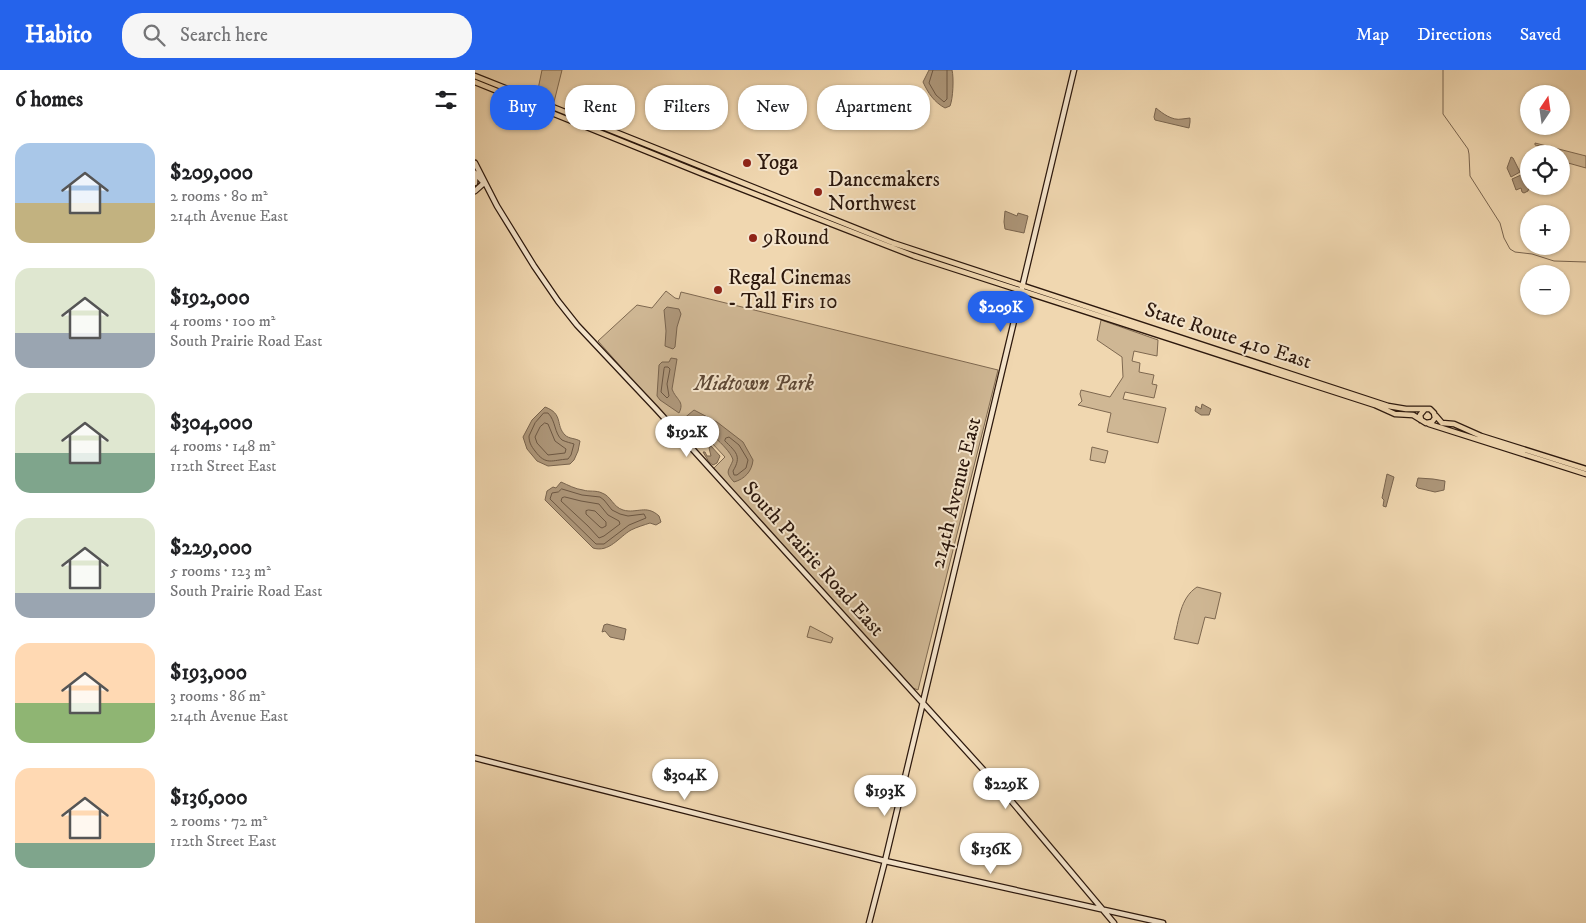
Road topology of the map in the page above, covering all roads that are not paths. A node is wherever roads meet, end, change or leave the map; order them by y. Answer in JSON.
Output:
{"nodes":[{"id":1,"x":1074,"y":70,"type":"edge"},
{"id":2,"x":475,"y":76,"type":"edge"},
{"id":3,"x":475,"y":82,"type":"edge"},
{"id":4,"x":475,"y":163,"type":"edge"},
{"id":5,"x":475,"y":173,"type":"edge"},
{"id":6,"x":475,"y":178,"type":"edge"},
{"id":7,"x":484,"y":183,"type":"junction"},
{"id":8,"x":475,"y":184,"type":"edge"},
{"id":9,"x":475,"y":191,"type":"edge"},
{"id":10,"x":1022,"y":288,"type":"junction"},
{"id":11,"x":1425,"y":409,"type":"junction"},
{"id":12,"x":1435,"y":414,"type":"junction"},
{"id":13,"x":1421,"y":420,"type":"junction"},
{"id":14,"x":1429,"y":424,"type":"junction"},
{"id":15,"x":1586,"y":469,"type":"edge"},
{"id":16,"x":1586,"y":474,"type":"edge"},
{"id":17,"x":926,"y":690,"type":"junction"},
{"id":18,"x":913,"y":694,"type":"junction"},
{"id":19,"x":922,"y":704,"type":"junction"},
{"id":20,"x":930,"y":712,"type":"junction"},
{"id":21,"x":919,"y":716,"type":"junction"},
{"id":22,"x":475,"y":758,"type":"edge"},
{"id":23,"x":885,"y":861,"type":"junction"},
{"id":24,"x":1093,"y":898,"type":"junction"},
{"id":25,"x":1087,"y":906,"type":"junction"},
{"id":26,"x":1103,"y":910,"type":"junction"},
{"id":27,"x":1116,"y":913,"type":"junction"},
{"id":28,"x":1113,"y":922,"type":"edge"},
{"id":29,"x":869,"y":923,"type":"edge"},
{"id":30,"x":1163,"y":923,"type":"edge"}],
"edges":[{"from":1,"to":10,"type":"street","name":"214th Avenue East"},
{"from":2,"to":10,"type":"main road"},
{"from":3,"to":10,"type":"main road"},
{"from":4,"to":7,"type":"street","name":"South Prairie Road East"},
{"from":5,"to":7,"type":"street","name":"South Prairie Road East"},
{"from":6,"to":8,"type":"street"},
{"from":7,"to":9,"type":"street"},
{"from":7,"to":18,"type":"street","name":"South Prairie Road East"},
{"from":10,"to":11,"type":"main road","name":"State Route 410 East"},
{"from":10,"to":13,"type":"main road","name":"State Route 410 East"},
{"from":10,"to":17,"type":"street","name":"214th Avenue East"},
{"from":11,"to":12,"type":"main road"},
{"from":11,"to":13,"type":"main road"},
{"from":12,"to":14,"type":"main road"},
{"from":12,"to":15,"type":"main road"},
{"from":13,"to":14,"type":"main road"},
{"from":14,"to":16,"type":"main road"},
{"from":17,"to":18,"type":"street"},
{"from":17,"to":19,"type":"street","name":"214th Avenue East"},
{"from":18,"to":19,"type":"street","name":"South Prairie Road East"},
{"from":19,"to":20,"type":"street","name":"South Prairie Road East"},
{"from":19,"to":21,"type":"street","name":"214th Avenue East"},
{"from":20,"to":21,"type":"street"},
{"from":20,"to":24,"type":"street","name":"South Prairie Road East"},
{"from":21,"to":23,"type":"street","name":"214th Avenue East"},
{"from":22,"to":23,"type":"street"},
{"from":23,"to":25,"type":"street"},
{"from":23,"to":29,"type":"street","name":"214th Avenue East"},
{"from":24,"to":25,"type":"street"},
{"from":24,"to":26,"type":"street","name":"South Prairie Road East"},
{"from":25,"to":26,"type":"street"},
{"from":26,"to":27,"type":"street"},
{"from":26,"to":28,"type":"street","name":"South Prairie Road East"},
{"from":27,"to":28,"type":"street"},
{"from":27,"to":30,"type":"street"}]}
